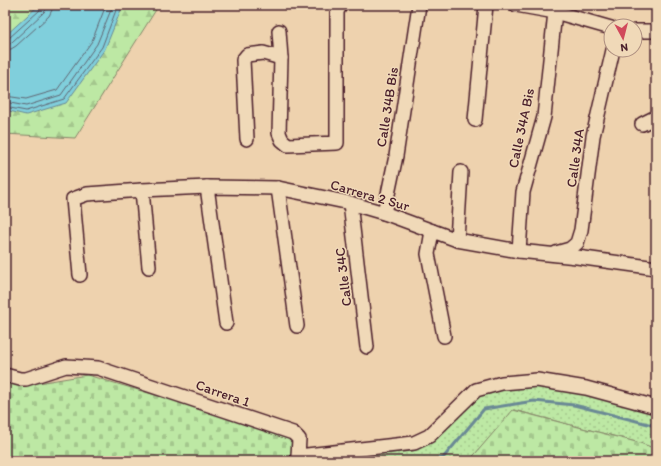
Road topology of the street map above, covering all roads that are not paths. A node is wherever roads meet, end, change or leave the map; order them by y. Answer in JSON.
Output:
{"nodes":[{"id":1,"x":341,"y":5,"type":"edge"},
{"id":2,"x":419,"y":5,"type":"edge"},
{"id":3,"x":486,"y":5,"type":"edge"},
{"id":4,"x":516,"y":5,"type":"edge"},
{"id":5,"x":555,"y":12,"type":"junction"},
{"id":6,"x":603,"y":26,"type":"edge"},
{"id":7,"x":643,"y":30,"type":"edge"},
{"id":8,"x":279,"y":31,"type":"dead end"},
{"id":9,"x":656,"y":31,"type":"edge"},
{"id":10,"x":281,"y":58,"type":"junction"},
{"id":11,"x":611,"y":58,"type":"edge"},
{"id":12,"x":656,"y":117,"type":"edge"},
{"id":13,"x":475,"y":120,"type":"dead end"},
{"id":14,"x":642,"y":124,"type":"dead end"},
{"id":15,"x":247,"y":139,"type":"dead end"},
{"id":16,"x":461,"y":172,"type":"dead end"},
{"id":17,"x":207,"y":187,"type":"junction"},
{"id":18,"x":278,"y":188,"type":"junction"},
{"id":19,"x":142,"y":190,"type":"junction"},
{"id":20,"x":350,"y":203,"type":"junction"},
{"id":21,"x":384,"y":214,"type":"junction"},
{"id":22,"x":432,"y":231,"type":"junction"},
{"id":23,"x":457,"y":240,"type":"junction"},
{"id":24,"x":519,"y":251,"type":"junction"},
{"id":25,"x":552,"y":254,"type":"junction"},
{"id":26,"x":149,"y":267,"type":"dead end"},
{"id":27,"x":656,"y":268,"type":"edge"},
{"id":28,"x":80,"y":274,"type":"dead end"},
{"id":29,"x":226,"y":323,"type":"dead end"},
{"id":30,"x":297,"y":326,"type":"dead end"},
{"id":31,"x":444,"y":336,"type":"dead end"},
{"id":32,"x":368,"y":347,"type":"dead end"},
{"id":33,"x":5,"y":375,"type":"edge"},
{"id":34,"x":656,"y":407,"type":"edge"},
{"id":35,"x":298,"y":459,"type":"edge"}],
"edges":[{"from":1,"to":10,"type":"street"},
{"from":2,"to":21,"type":"street","name":"Calle 34B Bis"},
{"from":3,"to":13,"type":"street"},
{"from":4,"to":5,"type":"street"},
{"from":5,"to":6,"type":"street"},
{"from":5,"to":24,"type":"street","name":"Calle 34A Bis"},
{"from":7,"to":9,"type":"street"},
{"from":8,"to":10,"type":"street"},
{"from":10,"to":15,"type":"street"},
{"from":11,"to":25,"type":"street","name":"Calle 34A"},
{"from":12,"to":14,"type":"street"},
{"from":16,"to":23,"type":"street"},
{"from":17,"to":18,"type":"street","name":"Carrera 2 Sur"},
{"from":17,"to":19,"type":"street","name":"Carrera 2 Sur"},
{"from":17,"to":29,"type":"street"},
{"from":18,"to":20,"type":"street","name":"Carrera 2 Sur"},
{"from":18,"to":30,"type":"street"},
{"from":19,"to":26,"type":"street"},
{"from":19,"to":28,"type":"street","name":"Carrera 2 Sur"},
{"from":20,"to":21,"type":"street","name":"Carrera 2 Sur"},
{"from":20,"to":32,"type":"street","name":"Calle 34C"},
{"from":21,"to":22,"type":"street","name":"Carrera 2 Sur"},
{"from":22,"to":23,"type":"street","name":"Carrera 2 Sur"},
{"from":22,"to":31,"type":"street"},
{"from":23,"to":24,"type":"street","name":"Carrera 2 Sur"},
{"from":24,"to":25,"type":"street","name":"Carrera 2 Sur"},
{"from":25,"to":27,"type":"street","name":"Carrera 2 Sur"},
{"from":33,"to":35,"type":"street","name":"Carrera 1"},
{"from":34,"to":35,"type":"street","name":"Carrera 1"}]}
